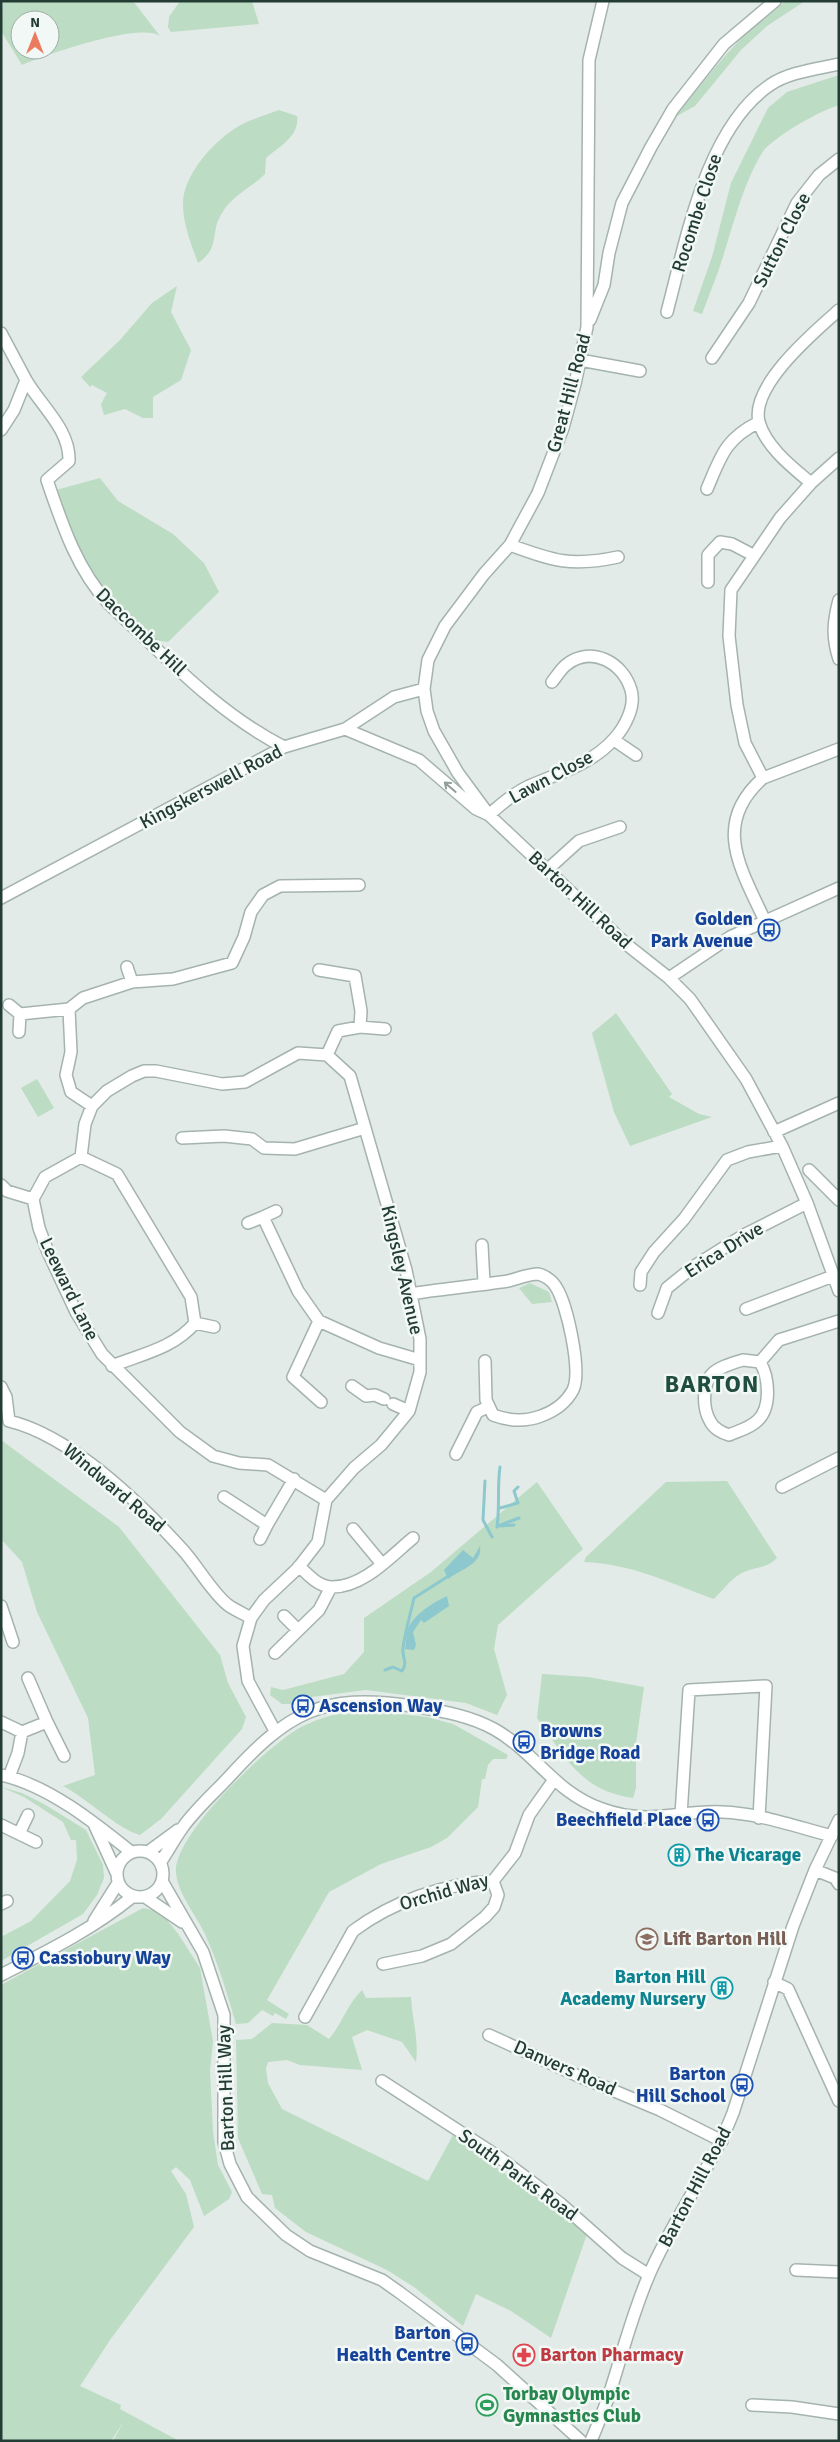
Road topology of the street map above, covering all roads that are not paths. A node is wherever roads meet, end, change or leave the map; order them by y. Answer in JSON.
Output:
{"nodes":[{"id":1,"x":603,"y":1,"type":"edge"},
{"id":2,"x":775,"y":1,"type":"edge"},
{"id":3,"x":839,"y":64,"type":"edge"},
{"id":4,"x":839,"y":159,"type":"edge"},
{"id":5,"x":839,"y":310,"type":"edge"},
{"id":6,"x":667,"y":312,"type":"dead end"},
{"id":7,"x":587,"y":327,"type":"junction"},
{"id":8,"x":1,"y":334,"type":"edge"},
{"id":9,"x":712,"y":358,"type":"dead end"},
{"id":10,"x":580,"y":360,"type":"junction"},
{"id":11,"x":640,"y":371,"type":"dead end"},
{"id":12,"x":26,"y":380,"type":"junction"},
{"id":13,"x":759,"y":422,"type":"junction"},
{"id":14,"x":1,"y":430,"type":"edge"},
{"id":15,"x":839,"y":458,"type":"edge"},
{"id":16,"x":811,"y":483,"type":"junction"},
{"id":17,"x":707,"y":489,"type":"dead end"},
{"id":18,"x":510,"y":545,"type":"junction"},
{"id":19,"x":753,"y":555,"type":"junction"},
{"id":20,"x":618,"y":557,"type":"dead end"},
{"id":21,"x":708,"y":582,"type":"dead end"},
{"id":22,"x":839,"y":600,"type":"edge"},
{"id":23,"x":839,"y":659,"type":"edge"},
{"id":24,"x":552,"y":682,"type":"dead end"},
{"id":25,"x":424,"y":689,"type":"junction"},
{"id":26,"x":345,"y":729,"type":"junction"},
{"id":27,"x":614,"y":740,"type":"junction"},
{"id":28,"x":284,"y":747,"type":"junction"},
{"id":29,"x":839,"y":749,"type":"edge"},
{"id":30,"x":636,"y":755,"type":"dead end"},
{"id":31,"x":764,"y":778,"type":"junction"},
{"id":32,"x":489,"y":815,"type":"junction"},
{"id":33,"x":620,"y":827,"type":"dead end"},
{"id":34,"x":547,"y":870,"type":"junction"},
{"id":35,"x":359,"y":885,"type":"dead end"},
{"id":36,"x":839,"y":888,"type":"edge"},
{"id":37,"x":1,"y":898,"type":"edge"},
{"id":38,"x":765,"y":921,"type":"junction"},
{"id":39,"x":127,"y":967,"type":"dead end"},
{"id":40,"x":320,"y":970,"type":"dead end"},
{"id":41,"x":669,"y":978,"type":"junction"},
{"id":42,"x":132,"y":982,"type":"junction"},
{"id":43,"x":9,"y":1006,"type":"dead end"},
{"id":44,"x":69,"y":1009,"type":"junction"},
{"id":45,"x":20,"y":1014,"type":"junction"},
{"id":46,"x":360,"y":1028,"type":"junction"},
{"id":47,"x":384,"y":1029,"type":"dead end"},
{"id":48,"x":19,"y":1032,"type":"dead end"},
{"id":49,"x":327,"y":1055,"type":"junction"},
{"id":50,"x":839,"y":1104,"type":"edge"},
{"id":51,"x":92,"y":1106,"type":"junction"},
{"id":52,"x":365,"y":1128,"type":"junction"},
{"id":53,"x":774,"y":1132,"type":"junction"},
{"id":54,"x":182,"y":1138,"type":"dead end"},
{"id":55,"x":782,"y":1146,"type":"junction"},
{"id":56,"x":81,"y":1157,"type":"junction"},
{"id":57,"x":809,"y":1170,"type":"dead end"},
{"id":58,"x":1,"y":1185,"type":"edge"},
{"id":59,"x":33,"y":1199,"type":"junction"},
{"id":60,"x":839,"y":1200,"type":"edge"},
{"id":61,"x":807,"y":1203,"type":"junction"},
{"id":62,"x":276,"y":1211,"type":"dead end"},
{"id":63,"x":263,"y":1217,"type":"junction"},
{"id":64,"x":248,"y":1223,"type":"dead end"},
{"id":65,"x":482,"y":1245,"type":"dead end"},
{"id":66,"x":833,"y":1276,"type":"junction"},
{"id":67,"x":484,"y":1283,"type":"junction"},
{"id":68,"x":640,"y":1285,"type":"dead end"},
{"id":69,"x":839,"y":1291,"type":"edge"},
{"id":70,"x":409,"y":1294,"type":"junction"},
{"id":71,"x":746,"y":1309,"type":"dead end"},
{"id":72,"x":658,"y":1313,"type":"dead end"},
{"id":73,"x":319,"y":1320,"type":"junction"},
{"id":74,"x":839,"y":1321,"type":"edge"},
{"id":75,"x":195,"y":1323,"type":"junction"},
{"id":76,"x":214,"y":1327,"type":"dead end"},
{"id":77,"x":420,"y":1360,"type":"junction"},
{"id":78,"x":485,"y":1361,"type":"dead end"},
{"id":79,"x":760,"y":1362,"type":"junction"},
{"id":80,"x":112,"y":1366,"type":"junction"},
{"id":81,"x":352,"y":1386,"type":"dead end"},
{"id":82,"x":1,"y":1387,"type":"edge"},
{"id":83,"x":321,"y":1402,"type":"dead end"},
{"id":84,"x":488,"y":1407,"type":"junction"},
{"id":85,"x":409,"y":1410,"type":"junction"},
{"id":86,"x":5,"y":1422,"type":"edge"},
{"id":87,"x":456,"y":1454,"type":"dead end"},
{"id":88,"x":839,"y":1458,"type":"edge"},
{"id":89,"x":294,"y":1479,"type":"junction"},
{"id":90,"x":782,"y":1487,"type":"dead end"},
{"id":91,"x":224,"y":1497,"type":"dead end"},
{"id":92,"x":326,"y":1500,"type":"junction"},
{"id":93,"x":267,"y":1525,"type":"junction"},
{"id":94,"x":353,"y":1529,"type":"dead end"},
{"id":95,"x":413,"y":1538,"type":"dead end"},
{"id":96,"x":260,"y":1539,"type":"dead end"},
{"id":97,"x":382,"y":1564,"type":"junction"},
{"id":98,"x":300,"y":1566,"type":"junction"},
{"id":99,"x":331,"y":1587,"type":"junction"},
{"id":100,"x":1,"y":1606,"type":"edge"},
{"id":101,"x":284,"y":1616,"type":"dead end"},
{"id":102,"x":251,"y":1618,"type":"junction"},
{"id":103,"x":4,"y":1626,"type":"edge"},
{"id":104,"x":298,"y":1630,"type":"junction"},
{"id":105,"x":13,"y":1642,"type":"dead end"},
{"id":106,"x":275,"y":1653,"type":"dead end"},
{"id":107,"x":28,"y":1678,"type":"dead end"},
{"id":108,"x":1,"y":1722,"type":"edge"},
{"id":109,"x":47,"y":1722,"type":"junction"},
{"id":110,"x":275,"y":1731,"type":"junction"},
{"id":111,"x":22,"y":1732,"type":"junction"},
{"id":112,"x":64,"y":1756,"type":"dead end"},
{"id":113,"x":5,"y":1776,"type":"edge"},
{"id":114,"x":554,"y":1781,"type":"junction"},
{"id":115,"x":28,"y":1815,"type":"dead end"},
{"id":116,"x":681,"y":1815,"type":"junction"},
{"id":117,"x":759,"y":1818,"type":"junction"},
{"id":118,"x":839,"y":1820,"type":"edge"},
{"id":119,"x":94,"y":1822,"type":"junction"},
{"id":120,"x":1,"y":1825,"type":"edge"},
{"id":121,"x":183,"y":1826,"type":"junction"},
{"id":122,"x":19,"y":1834,"type":"junction"},
{"id":123,"x":832,"y":1836,"type":"junction"},
{"id":124,"x":36,"y":1842,"type":"dead end"},
{"id":125,"x":131,"y":1852,"type":"junction"},
{"id":126,"x":148,"y":1852,"type":"junction"},
{"id":127,"x":160,"y":1863,"type":"junction"},
{"id":128,"x":815,"y":1870,"type":"junction"},
{"id":129,"x":117,"y":1878,"type":"junction"},
{"id":130,"x":162,"y":1881,"type":"junction"},
{"id":131,"x":493,"y":1881,"type":"junction"},
{"id":132,"x":839,"y":1884,"type":"edge"},
{"id":133,"x":132,"y":1897,"type":"junction"},
{"id":134,"x":145,"y":1897,"type":"junction"},
{"id":135,"x":92,"y":1925,"type":"junction"},
{"id":136,"x":187,"y":1926,"type":"junction"},
{"id":137,"x":383,"y":1964,"type":"dead end"},
{"id":138,"x":1,"y":1975,"type":"edge"},
{"id":139,"x":774,"y":1982,"type":"junction"},
{"id":140,"x":305,"y":2017,"type":"dead end"},
{"id":141,"x":490,"y":2035,"type":"dead end"},
{"id":142,"x":382,"y":2081,"type":"dead end"},
{"id":143,"x":839,"y":2101,"type":"edge"},
{"id":144,"x":722,"y":2141,"type":"junction"},
{"id":145,"x":796,"y":2270,"type":"dead end"},
{"id":146,"x":839,"y":2272,"type":"edge"},
{"id":147,"x":649,"y":2275,"type":"junction"},
{"id":148,"x":752,"y":2405,"type":"dead end"},
{"id":149,"x":839,"y":2414,"type":"edge"},
{"id":150,"x":580,"y":2441,"type":"edge"},
{"id":151,"x":591,"y":2441,"type":"edge"}],
"edges":[{"from":1,"to":7,"type":"street","name":"Great Hill Road"},
{"from":2,"to":7,"type":"street"},
{"from":3,"to":6,"type":"street","name":"Rocombe Close"},
{"from":4,"to":9,"type":"street","name":"Sutton Close"},
{"from":5,"to":13,"type":"street"},
{"from":7,"to":10,"type":"street","name":"Great Hill Road"},
{"from":8,"to":12,"type":"street"},
{"from":10,"to":11,"type":"street"},
{"from":10,"to":18,"type":"street","name":"Great Hill Road"},
{"from":12,"to":14,"type":"street"},
{"from":12,"to":28,"type":"street","name":"Daccombe Hill"},
{"from":13,"to":16,"type":"street"},
{"from":13,"to":17,"type":"street"},
{"from":15,"to":16,"type":"street"},
{"from":16,"to":19,"type":"street"},
{"from":18,"to":20,"type":"street"},
{"from":18,"to":25,"type":"street","name":"Great Hill Road"},
{"from":19,"to":21,"type":"street"},
{"from":19,"to":31,"type":"street"},
{"from":22,"to":23,"type":"street"},
{"from":24,"to":27,"type":"street","name":"Lawn Close"},
{"from":25,"to":26,"type":"street","name":"Kingskerswell Road"},
{"from":25,"to":32,"type":"street","name":"Barton Hill Road"},
{"from":26,"to":28,"type":"street","name":"Kingskerswell Road"},
{"from":32,"to":26,"type":"street","one_way":true},
{"from":27,"to":30,"type":"street","name":"Lawn Close"},
{"from":27,"to":32,"type":"street","name":"Lawn Close"},
{"from":28,"to":37,"type":"street","name":"Kingskerswell Road"},
{"from":29,"to":31,"type":"street"},
{"from":31,"to":38,"type":"street"},
{"from":32,"to":34,"type":"street","name":"Barton Hill Road"},
{"from":33,"to":34,"type":"street"},
{"from":34,"to":41,"type":"street","name":"Barton Hill Road"},
{"from":35,"to":42,"type":"street"},
{"from":36,"to":38,"type":"street"},
{"from":38,"to":41,"type":"street"},
{"from":39,"to":42,"type":"street"},
{"from":40,"to":46,"type":"street"},
{"from":41,"to":53,"type":"street","name":"Barton Hill Road"},
{"from":42,"to":44,"type":"street"},
{"from":43,"to":45,"type":"street"},
{"from":44,"to":45,"type":"street"},
{"from":44,"to":51,"type":"street"},
{"from":45,"to":48,"type":"street"},
{"from":46,"to":47,"type":"street"},
{"from":46,"to":49,"type":"street"},
{"from":49,"to":51,"type":"street"},
{"from":49,"to":52,"type":"street"},
{"from":50,"to":53,"type":"street"},
{"from":51,"to":56,"type":"street"},
{"from":52,"to":54,"type":"street"},
{"from":52,"to":70,"type":"street","name":"Kingsley Avenue"},
{"from":53,"to":55,"type":"street","name":"Barton Hill Road"},
{"from":55,"to":61,"type":"street","name":"Barton Hill Road"},
{"from":55,"to":68,"type":"street"},
{"from":56,"to":59,"type":"street"},
{"from":56,"to":75,"type":"street"},
{"from":57,"to":60,"type":"street"},
{"from":58,"to":59,"type":"street"},
{"from":59,"to":80,"type":"street","name":"Leeward Lane"},
{"from":61,"to":66,"type":"street","name":"Barton Hill Road"},
{"from":61,"to":72,"type":"street","name":"Erica Drive"},
{"from":62,"to":63,"type":"street"},
{"from":63,"to":64,"type":"street"},
{"from":63,"to":73,"type":"street"},
{"from":65,"to":67,"type":"street"},
{"from":66,"to":69,"type":"street","name":"Barton Hill Road"},
{"from":66,"to":71,"type":"street"},
{"from":67,"to":70,"type":"street"},
{"from":67,"to":84,"type":"street"},
{"from":70,"to":77,"type":"street","name":"Kingsley Avenue"},
{"from":73,"to":77,"type":"street"},
{"from":73,"to":83,"type":"street"},
{"from":74,"to":79,"type":"street"},
{"from":75,"to":76,"type":"street"},
{"from":75,"to":80,"type":"street"},
{"from":77,"to":85,"type":"street","name":"Kingsley Avenue"},
{"from":78,"to":84,"type":"street"},
{"from":79,"to":79,"type":"street"},
{"from":80,"to":89,"type":"street","name":"Leeward Lane"},
{"from":81,"to":85,"type":"street"},
{"from":82,"to":86,"type":"street","name":"Windward Road"},
{"from":84,"to":87,"type":"street"},
{"from":85,"to":92,"type":"street","name":"Kingsley Avenue"},
{"from":86,"to":102,"type":"street","name":"Windward Road"},
{"from":88,"to":90,"type":"street"},
{"from":89,"to":92,"type":"street","name":"Leeward Lane"},
{"from":89,"to":93,"type":"street"},
{"from":91,"to":93,"type":"street"},
{"from":92,"to":98,"type":"street"},
{"from":93,"to":96,"type":"street"},
{"from":94,"to":97,"type":"street"},
{"from":95,"to":97,"type":"street"},
{"from":97,"to":99,"type":"street"},
{"from":98,"to":99,"type":"street"},
{"from":98,"to":102,"type":"street"},
{"from":99,"to":104,"type":"street"},
{"from":100,"to":103,"type":"street"},
{"from":101,"to":104,"type":"street"},
{"from":102,"to":110,"type":"street"},
{"from":103,"to":105,"type":"street"},
{"from":104,"to":106,"type":"street"},
{"from":107,"to":109,"type":"street"},
{"from":108,"to":111,"type":"street"},
{"from":109,"to":111,"type":"street"},
{"from":109,"to":112,"type":"street"},
{"from":110,"to":114,"type":"street"},
{"from":110,"to":121,"type":"street"},
{"from":111,"to":113,"type":"street"},
{"from":113,"to":119,"type":"street"},
{"from":114,"to":116,"type":"street"},
{"from":114,"to":131,"type":"street","name":"Orchid Way"},
{"from":115,"to":122,"type":"street"},
{"from":116,"to":117,"type":"street"},
{"from":116,"to":117,"type":"street"},
{"from":117,"to":123,"type":"street"},
{"from":118,"to":123,"type":"street","name":"Barton Hill Road"},
{"from":119,"to":125,"type":"street"},
{"from":119,"to":129,"type":"street"},
{"from":120,"to":122,"type":"street"},
{"from":121,"to":126,"type":"street"},
{"from":121,"to":127,"type":"street"},
{"from":122,"to":124,"type":"street"},
{"from":123,"to":128,"type":"street","name":"Barton Hill Road"},
{"from":125,"to":126,"type":"street"},
{"from":125,"to":129,"type":"street"},
{"from":126,"to":127,"type":"street"},
{"from":127,"to":130,"type":"street"},
{"from":128,"to":132,"type":"street"},
{"from":128,"to":139,"type":"street","name":"Barton Hill Road"},
{"from":129,"to":133,"type":"street"},
{"from":129,"to":135,"type":"street"},
{"from":130,"to":134,"type":"street"},
{"from":130,"to":136,"type":"street","name":"Barton Hill Way"},
{"from":131,"to":137,"type":"street"},
{"from":131,"to":140,"type":"street","name":"Orchid Way"},
{"from":133,"to":134,"type":"street"},
{"from":133,"to":135,"type":"street"},
{"from":134,"to":136,"type":"street","name":"Barton Hill Way"},
{"from":135,"to":138,"type":"street"},
{"from":136,"to":150,"type":"street","name":"Barton Hill Way"},
{"from":139,"to":143,"type":"street"},
{"from":139,"to":144,"type":"street","name":"Barton Hill Road"},
{"from":141,"to":144,"type":"street","name":"Danvers Road"},
{"from":142,"to":147,"type":"street","name":"South Parks Road"},
{"from":144,"to":147,"type":"street","name":"Barton Hill Road"},
{"from":145,"to":146,"type":"street"},
{"from":147,"to":151,"type":"street","name":"Barton Hill Road"},
{"from":148,"to":149,"type":"street"}]}
